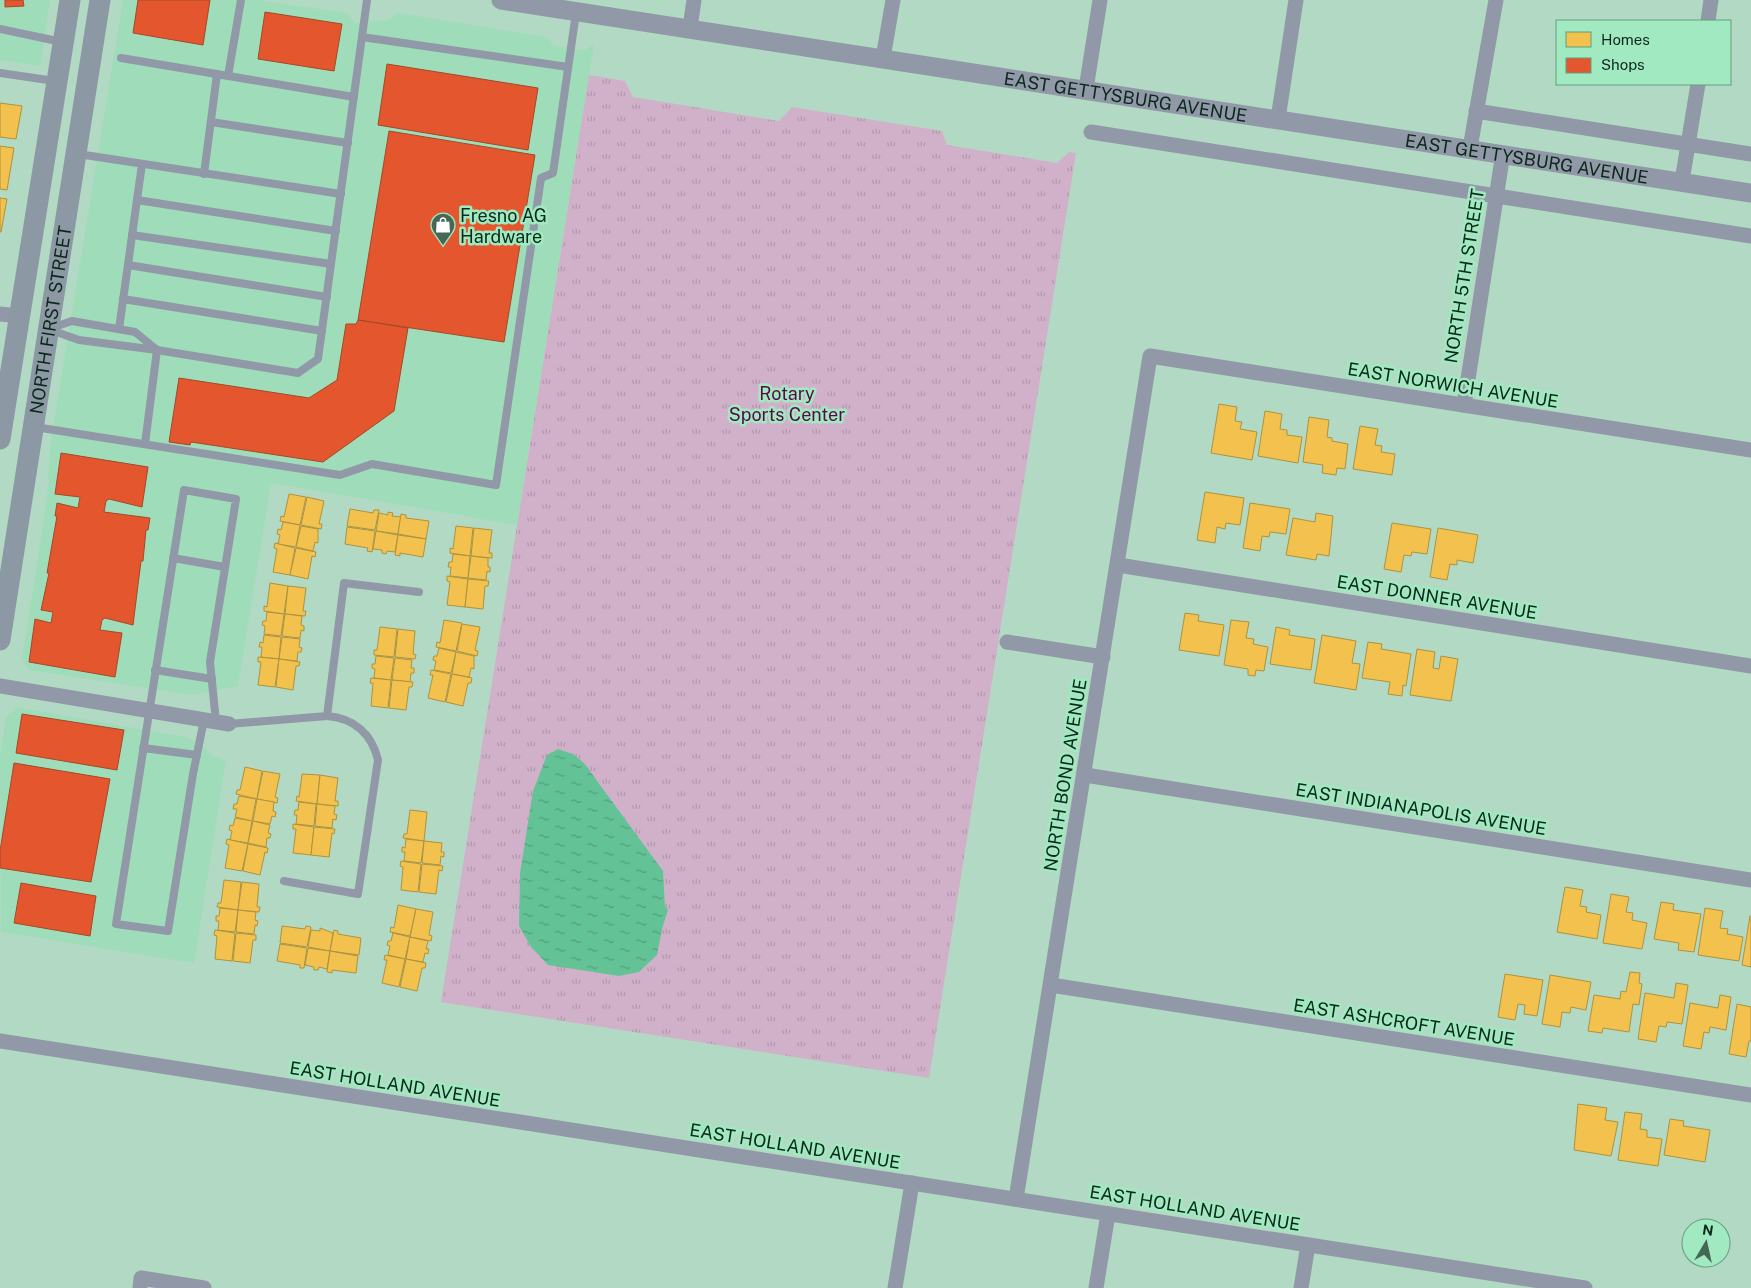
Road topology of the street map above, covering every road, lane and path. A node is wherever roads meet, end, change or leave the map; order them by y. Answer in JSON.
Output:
{"nodes":[{"id":1,"x":70,"y":0,"type":"edge"},
{"id":2,"x":100,"y":0,"type":"edge"},
{"id":3,"x":241,"y":0,"type":"edge"},
{"id":4,"x":367,"y":0,"type":"edge"},
{"id":5,"x":694,"y":0,"type":"edge"},
{"id":6,"x":893,"y":0,"type":"edge"},
{"id":7,"x":1100,"y":0,"type":"edge"},
{"id":8,"x":1296,"y":0,"type":"edge"},
{"id":9,"x":1496,"y":0,"type":"edge"},
{"id":10,"x":1711,"y":0,"type":"edge"},
{"id":11,"x":510,"y":1,"type":"edge"},
{"id":12,"x":576,"y":11,"type":"junction"},
{"id":13,"x":1708,"y":20,"type":"edge"},
{"id":14,"x":690,"y":28,"type":"junction"},
{"id":15,"x":0,"y":29,"type":"edge"},
{"id":16,"x":362,"y":37,"type":"junction"},
{"id":17,"x":63,"y":43,"type":"junction"},
{"id":18,"x":121,"y":58,"type":"dead end"},
{"id":19,"x":884,"y":58,"type":"junction"},
{"id":20,"x":568,"y":67,"type":"junction"},
{"id":21,"x":0,"y":73,"type":"edge"},
{"id":22,"x":217,"y":74,"type":"junction"},
{"id":23,"x":228,"y":76,"type":"junction"},
{"id":24,"x":57,"y":81,"type":"junction"},
{"id":25,"x":1698,"y":85,"type":"edge"},
{"id":26,"x":1086,"y":89,"type":"junction"},
{"id":27,"x":354,"y":97,"type":"junction"},
{"id":28,"x":1476,"y":111,"type":"junction"},
{"id":29,"x":1278,"y":119,"type":"junction"},
{"id":30,"x":211,"y":122,"type":"junction"},
{"id":31,"x":1091,"y":132,"type":"dead end"},
{"id":32,"x":348,"y":143,"type":"junction"},
{"id":33,"x":1688,"y":145,"type":"junction"},
{"id":34,"x":1470,"y":148,"type":"junction"},
{"id":35,"x":1503,"y":153,"type":"junction"},
{"id":36,"x":76,"y":154,"type":"junction"},
{"id":37,"x":1751,"y":154,"type":"edge"},
{"id":38,"x":142,"y":164,"type":"junction"},
{"id":39,"x":204,"y":174,"type":"junction"},
{"id":40,"x":42,"y":175,"type":"junction"},
{"id":41,"x":1682,"y":181,"type":"junction"},
{"id":42,"x":1751,"y":193,"type":"edge"},
{"id":43,"x":341,"y":194,"type":"junction"},
{"id":44,"x":1495,"y":195,"type":"junction"},
{"id":45,"x":137,"y":200,"type":"junction"},
{"id":46,"x":336,"y":231,"type":"junction"},
{"id":47,"x":132,"y":235,"type":"junction"},
{"id":48,"x":1751,"y":236,"type":"edge"},
{"id":49,"x":331,"y":264,"type":"junction"},
{"id":50,"x":128,"y":265,"type":"junction"},
{"id":51,"x":123,"y":298,"type":"junction"},
{"id":52,"x":326,"y":298,"type":"junction"},
{"id":53,"x":10,"y":315,"type":"edge"},
{"id":54,"x":48,"y":329,"type":"junction"},
{"id":55,"x":119,"y":329,"type":"junction"},
{"id":56,"x":322,"y":331,"type":"junction"},
{"id":57,"x":157,"y":350,"type":"junction"},
{"id":58,"x":1150,"y":356,"type":"joint"},
{"id":59,"x":1464,"y":405,"type":"junction"},
{"id":60,"x":33,"y":426,"type":"junction"},
{"id":61,"x":0,"y":439,"type":"edge"},
{"id":62,"x":145,"y":444,"type":"junction"},
{"id":63,"x":1751,"y":450,"type":"edge"},
{"id":64,"x":173,"y":558,"type":"junction"},
{"id":65,"x":1118,"y":565,"type":"junction"},
{"id":66,"x":226,"y":567,"type":"junction"},
{"id":67,"x":419,"y":592,"type":"dead end"},
{"id":68,"x":0,"y":640,"type":"edge"},
{"id":69,"x":1007,"y":642,"type":"dead end"},
{"id":70,"x":1103,"y":657,"type":"junction"},
{"id":71,"x":1751,"y":666,"type":"edge"},
{"id":72,"x":155,"y":670,"type":"junction"},
{"id":73,"x":212,"y":678,"type":"junction"},
{"id":74,"x":0,"y":686,"type":"edge"},
{"id":75,"x":149,"y":711,"type":"junction"},
{"id":76,"x":327,"y":716,"type":"junction"},
{"id":77,"x":216,"y":722,"type":"junction"},
{"id":78,"x":143,"y":748,"type":"junction"},
{"id":79,"x":197,"y":755,"type":"junction"},
{"id":80,"x":1084,"y":775,"type":"junction"},
{"id":81,"x":1751,"y":880,"type":"edge"},
{"id":82,"x":284,"y":881,"type":"dead end"},
{"id":83,"x":1051,"y":985,"type":"junction"},
{"id":84,"x":0,"y":1041,"type":"edge"},
{"id":85,"x":1751,"y":1095,"type":"edge"},
{"id":86,"x":912,"y":1183,"type":"junction"},
{"id":87,"x":1016,"y":1199,"type":"junction"},
{"id":88,"x":1108,"y":1214,"type":"junction"},
{"id":89,"x":1308,"y":1245,"type":"junction"},
{"id":90,"x":1504,"y":1282,"type":"edge"},
{"id":91,"x":141,"y":1283,"type":"edge"},
{"id":92,"x":204,"y":1288,"type":"edge"},
{"id":93,"x":895,"y":1288,"type":"edge"},
{"id":94,"x":1096,"y":1288,"type":"edge"},
{"id":95,"x":1300,"y":1288,"type":"edge"},
{"id":96,"x":1585,"y":1288,"type":"edge"}],
"edges":[{"from":1,"to":17,"type":"main road","name":"NORTH FIRST STREET"},
{"from":2,"to":36,"type":"main road","name":"NORTH FIRST STREET"},
{"from":3,"to":23,"type":"lane"},
{"from":4,"to":16,"type":"lane"},
{"from":5,"to":14,"type":"street"},
{"from":6,"to":19,"type":"street"},
{"from":7,"to":26,"type":"street"},
{"from":8,"to":29,"type":"street"},
{"from":9,"to":28,"type":"street"},
{"from":10,"to":13,"type":"street"},
{"from":11,"to":12,"type":"street","name":"EAST GETTYSBURG AVENUE"},
{"from":12,"to":14,"type":"street","name":"EAST GETTYSBURG AVENUE"},
{"from":12,"to":20,"type":"lane"},
{"from":14,"to":19,"type":"street","name":"EAST GETTYSBURG AVENUE"},
{"from":15,"to":17,"type":"lane"},
{"from":16,"to":20,"type":"lane"},
{"from":16,"to":27,"type":"lane"},
{"from":17,"to":24,"type":"main road","name":"NORTH FIRST STREET"},
{"from":18,"to":22,"type":"lane"},
{"from":19,"to":26,"type":"street","name":"EAST GETTYSBURG AVENUE"},
{"from":20,"to":62,"type":"lane"},
{"from":21,"to":24,"type":"lane"},
{"from":22,"to":23,"type":"lane"},
{"from":22,"to":30,"type":"lane"},
{"from":23,"to":27,"type":"lane"},
{"from":24,"to":40,"type":"main road","name":"NORTH FIRST STREET"},
{"from":25,"to":33,"type":"street"},
{"from":26,"to":29,"type":"street","name":"EAST GETTYSBURG AVENUE"},
{"from":27,"to":32,"type":"lane"},
{"from":28,"to":33,"type":"street"},
{"from":28,"to":34,"type":"street"},
{"from":29,"to":34,"type":"street","name":"EAST GETTYSBURG AVENUE"},
{"from":30,"to":32,"type":"lane"},
{"from":30,"to":39,"type":"lane"},
{"from":31,"to":44,"type":"street"},
{"from":32,"to":43,"type":"lane"},
{"from":33,"to":37,"type":"street"},
{"from":33,"to":41,"type":"street"},
{"from":34,"to":35,"type":"street","name":"EAST GETTYSBURG AVENUE"},
{"from":35,"to":41,"type":"street","name":"EAST GETTYSBURG AVENUE"},
{"from":35,"to":44,"type":"street","name":"NORTH 5TH STREET"},
{"from":36,"to":38,"type":"lane"},
{"from":36,"to":54,"type":"main road","name":"NORTH FIRST STREET"},
{"from":38,"to":39,"type":"lane"},
{"from":38,"to":45,"type":"lane"},
{"from":39,"to":43,"type":"lane"},
{"from":40,"to":53,"type":"main road","name":"NORTH FIRST STREET"},
{"from":40,"to":54,"type":"main road"},
{"from":41,"to":42,"type":"street","name":"EAST GETTYSBURG AVENUE"},
{"from":43,"to":46,"type":"lane"},
{"from":44,"to":48,"type":"street"},
{"from":44,"to":59,"type":"street","name":"NORTH 5TH STREET"},
{"from":45,"to":46,"type":"lane"},
{"from":45,"to":47,"type":"lane"},
{"from":46,"to":49,"type":"lane"},
{"from":47,"to":49,"type":"lane"},
{"from":47,"to":50,"type":"lane"},
{"from":49,"to":52,"type":"lane"},
{"from":50,"to":51,"type":"lane"},
{"from":50,"to":52,"type":"lane"},
{"from":51,"to":55,"type":"lane"},
{"from":51,"to":56,"type":"lane"},
{"from":52,"to":56,"type":"lane"},
{"from":53,"to":61,"type":"main road","name":"NORTH FIRST STREET"},
{"from":54,"to":55,"type":"lane"},
{"from":54,"to":57,"type":"lane"},
{"from":54,"to":60,"type":"main road","name":"NORTH FIRST STREET"},
{"from":55,"to":57,"type":"lane"},
{"from":56,"to":57,"type":"lane"},
{"from":57,"to":62,"type":"lane"},
{"from":58,"to":59,"type":"street","name":"EAST NORWICH AVENUE"},
{"from":58,"to":65,"type":"street","name":"NORTH BOND AVENUE"},
{"from":59,"to":63,"type":"street","name":"EAST NORWICH AVENUE"},
{"from":60,"to":62,"type":"lane"},
{"from":60,"to":68,"type":"main road","name":"NORTH FIRST STREET"},
{"from":64,"to":66,"type":"lane"},
{"from":64,"to":66,"type":"lane"},
{"from":64,"to":72,"type":"lane"},
{"from":65,"to":70,"type":"street","name":"NORTH BOND AVENUE"},
{"from":65,"to":71,"type":"street","name":"EAST DONNER AVENUE"},
{"from":66,"to":73,"type":"lane"},
{"from":67,"to":76,"type":"lane"},
{"from":69,"to":70,"type":"street"},
{"from":70,"to":80,"type":"street","name":"NORTH BOND AVENUE"},
{"from":72,"to":73,"type":"lane"},
{"from":72,"to":75,"type":"lane"},
{"from":73,"to":77,"type":"lane"},
{"from":74,"to":75,"type":"street"},
{"from":75,"to":77,"type":"street"},
{"from":75,"to":78,"type":"lane"},
{"from":76,"to":77,"type":"lane"},
{"from":76,"to":82,"type":"lane"},
{"from":77,"to":79,"type":"lane"},
{"from":78,"to":79,"type":"lane"},
{"from":78,"to":79,"type":"lane"},
{"from":80,"to":81,"type":"street","name":"EAST INDIANAPOLIS AVENUE"},
{"from":80,"to":83,"type":"street","name":"NORTH BOND AVENUE"},
{"from":83,"to":85,"type":"street","name":"EAST ASHCROFT AVENUE"},
{"from":83,"to":87,"type":"street","name":"NORTH BOND AVENUE"},
{"from":84,"to":86,"type":"street","name":"EAST HOLLAND AVENUE"},
{"from":86,"to":87,"type":"street","name":"EAST HOLLAND AVENUE"},
{"from":86,"to":93,"type":"street"},
{"from":87,"to":88,"type":"street","name":"EAST HOLLAND AVENUE"},
{"from":88,"to":89,"type":"street","name":"EAST HOLLAND AVENUE"},
{"from":88,"to":94,"type":"street"},
{"from":89,"to":90,"type":"street","name":"EAST HOLLAND AVENUE"},
{"from":89,"to":95,"type":"street"},
{"from":90,"to":96,"type":"street","name":"EAST HOLLAND AVENUE"},
{"from":91,"to":92,"type":"street"}]}
